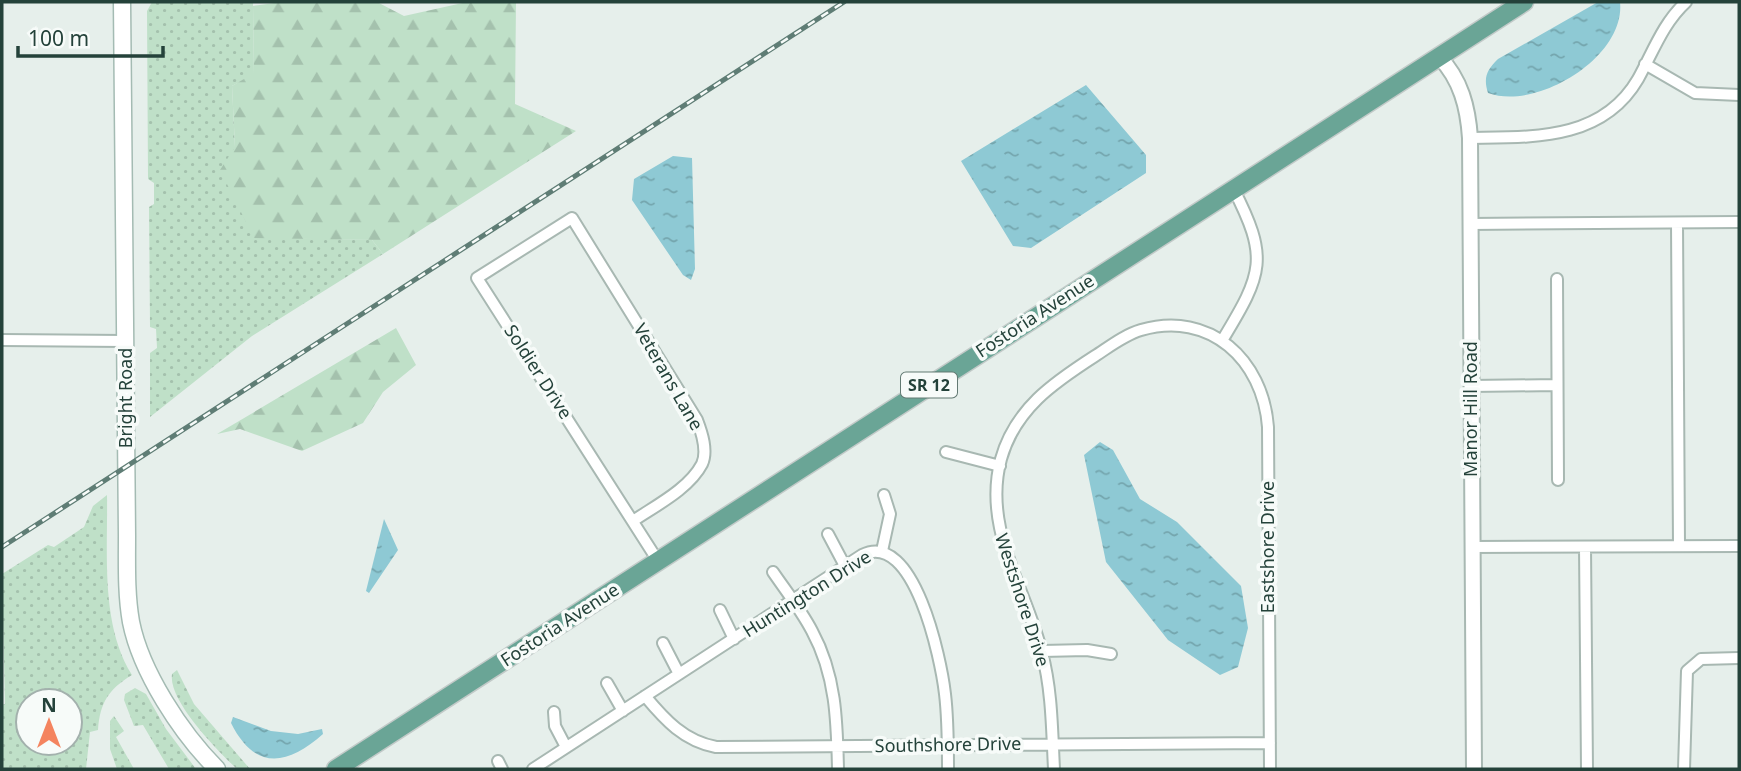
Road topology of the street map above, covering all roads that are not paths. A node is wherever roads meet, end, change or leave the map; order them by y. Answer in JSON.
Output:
{"nodes":[{"id":1,"x":122,"y":2,"type":"edge"},
{"id":2,"x":1524,"y":2,"type":"edge"},
{"id":3,"x":1686,"y":2,"type":"edge"},
{"id":4,"x":1439,"y":57,"type":"junction"},
{"id":5,"x":1645,"y":64,"type":"junction"},
{"id":6,"x":1739,"y":95,"type":"edge"},
{"id":7,"x":1469,"y":138,"type":"junction"},
{"id":8,"x":1233,"y":188,"type":"junction"},
{"id":9,"x":572,"y":218,"type":"joint"},
{"id":10,"x":1739,"y":222,"type":"edge"},
{"id":11,"x":1677,"y":223,"type":"junction"},
{"id":12,"x":1470,"y":224,"type":"junction"},
{"id":13,"x":1557,"y":279,"type":"dead end"},
{"id":14,"x":2,"y":340,"type":"edge"},
{"id":15,"x":1223,"y":340,"type":"junction"},
{"id":16,"x":125,"y":341,"type":"junction"},
{"id":17,"x":1557,"y":385,"type":"junction"},
{"id":18,"x":1471,"y":386,"type":"junction"},
{"id":19,"x":946,"y":452,"type":"dead end"},
{"id":20,"x":1000,"y":466,"type":"junction"},
{"id":21,"x":1558,"y":480,"type":"dead end"},
{"id":22,"x":884,"y":495,"type":"dead end"},
{"id":23,"x":633,"y":521,"type":"junction"},
{"id":24,"x":828,"y":534,"type":"dead end"},
{"id":25,"x":1739,"y":546,"type":"edge"},
{"id":26,"x":1472,"y":547,"type":"junction"},
{"id":27,"x":1586,"y":547,"type":"junction"},
{"id":28,"x":1679,"y":547,"type":"junction"},
{"id":29,"x":882,"y":551,"type":"junction"},
{"id":30,"x":658,"y":561,"type":"junction"},
{"id":31,"x":845,"y":566,"type":"junction"},
{"id":32,"x":773,"y":572,"type":"dead end"},
{"id":33,"x":792,"y":600,"type":"junction"},
{"id":34,"x":720,"y":610,"type":"dead end"},
{"id":35,"x":734,"y":639,"type":"junction"},
{"id":36,"x":663,"y":643,"type":"dead end"},
{"id":37,"x":1042,"y":651,"type":"junction"},
{"id":38,"x":1111,"y":654,"type":"dead end"},
{"id":39,"x":1739,"y":658,"type":"edge"},
{"id":40,"x":679,"y":674,"type":"junction"},
{"id":41,"x":607,"y":683,"type":"dead end"},
{"id":42,"x":645,"y":696,"type":"junction"},
{"id":43,"x":623,"y":711,"type":"junction"},
{"id":44,"x":554,"y":712,"type":"dead end"},
{"id":45,"x":1270,"y":743,"type":"junction"},
{"id":46,"x":1053,"y":744,"type":"junction"},
{"id":47,"x":948,"y":745,"type":"junction"},
{"id":48,"x":566,"y":747,"type":"junction"},
{"id":49,"x":837,"y":747,"type":"junction"},
{"id":50,"x":217,"y":769,"type":"edge"},
{"id":51,"x":336,"y":769,"type":"edge"},
{"id":52,"x":533,"y":769,"type":"edge"},
{"id":53,"x":838,"y":769,"type":"edge"},
{"id":54,"x":948,"y":769,"type":"edge"},
{"id":55,"x":1054,"y":769,"type":"edge"},
{"id":56,"x":1270,"y":769,"type":"edge"},
{"id":57,"x":1474,"y":769,"type":"edge"},
{"id":58,"x":1587,"y":769,"type":"edge"},
{"id":59,"x":1684,"y":769,"type":"edge"}],
"edges":[{"from":1,"to":16,"type":"main road","name":"Bright Road"},
{"from":2,"to":4,"type":"main road","name":"Fostoria Avenue","number":"SR 12"},
{"from":3,"to":5,"type":"street"},
{"from":4,"to":7,"type":"street","name":"Manor Hill Road"},
{"from":4,"to":8,"type":"main road","name":"Fostoria Avenue","number":"SR 12"},
{"from":5,"to":6,"type":"street"},
{"from":5,"to":7,"type":"street"},
{"from":7,"to":12,"type":"street","name":"Manor Hill Road"},
{"from":8,"to":15,"type":"street"},
{"from":8,"to":30,"type":"main road","name":"Fostoria Avenue","number":"SR 12"},
{"from":9,"to":23,"type":"street","name":"Veterans Lane"},
{"from":9,"to":23,"type":"street","name":"Soldier Drive"},
{"from":10,"to":11,"type":"street"},
{"from":11,"to":12,"type":"street"},
{"from":11,"to":28,"type":"street"},
{"from":12,"to":18,"type":"street","name":"Manor Hill Road"},
{"from":13,"to":17,"type":"street"},
{"from":14,"to":16,"type":"street"},
{"from":15,"to":20,"type":"street","name":"Westshore Drive"},
{"from":15,"to":45,"type":"street","name":"Eastshore Drive"},
{"from":16,"to":50,"type":"main road","name":"Bright Road"},
{"from":17,"to":18,"type":"street"},
{"from":17,"to":21,"type":"street"},
{"from":18,"to":26,"type":"street","name":"Manor Hill Road"},
{"from":19,"to":20,"type":"street"},
{"from":20,"to":37,"type":"street","name":"Westshore Drive"},
{"from":22,"to":29,"type":"street"},
{"from":23,"to":30,"type":"street","name":"Soldier Drive"},
{"from":24,"to":31,"type":"street"},
{"from":25,"to":28,"type":"street"},
{"from":26,"to":27,"type":"street"},
{"from":26,"to":57,"type":"street","name":"Manor Hill Road"},
{"from":27,"to":28,"type":"street"},
{"from":27,"to":58,"type":"street"},
{"from":29,"to":31,"type":"street","name":"Huntington Drive"},
{"from":29,"to":47,"type":"street","name":"Huntington Drive"},
{"from":30,"to":51,"type":"main road","name":"Fostoria Avenue","number":"SR 12"},
{"from":31,"to":33,"type":"street","name":"Huntington Drive"},
{"from":32,"to":33,"type":"street"},
{"from":33,"to":35,"type":"street","name":"Huntington Drive"},
{"from":33,"to":49,"type":"street"},
{"from":34,"to":35,"type":"street"},
{"from":35,"to":40,"type":"street","name":"Huntington Drive"},
{"from":36,"to":40,"type":"street"},
{"from":37,"to":38,"type":"street"},
{"from":37,"to":46,"type":"street","name":"Westshore Drive"},
{"from":39,"to":59,"type":"street"},
{"from":40,"to":42,"type":"street","name":"Huntington Drive"},
{"from":41,"to":43,"type":"street"},
{"from":42,"to":43,"type":"street","name":"Huntington Drive"},
{"from":42,"to":49,"type":"street","name":"Southshore Drive"},
{"from":43,"to":48,"type":"street","name":"Huntington Drive"},
{"from":44,"to":48,"type":"street"},
{"from":45,"to":46,"type":"street","name":"Southshore Drive"},
{"from":45,"to":56,"type":"street","name":"Eastshore Drive"},
{"from":46,"to":47,"type":"street","name":"Southshore Drive"},
{"from":46,"to":55,"type":"street","name":"Westshore Drive"},
{"from":47,"to":49,"type":"street","name":"Southshore Drive"},
{"from":47,"to":54,"type":"street","name":"Huntington Drive"},
{"from":48,"to":52,"type":"street","name":"Huntington Drive"},
{"from":49,"to":53,"type":"street"}]}
